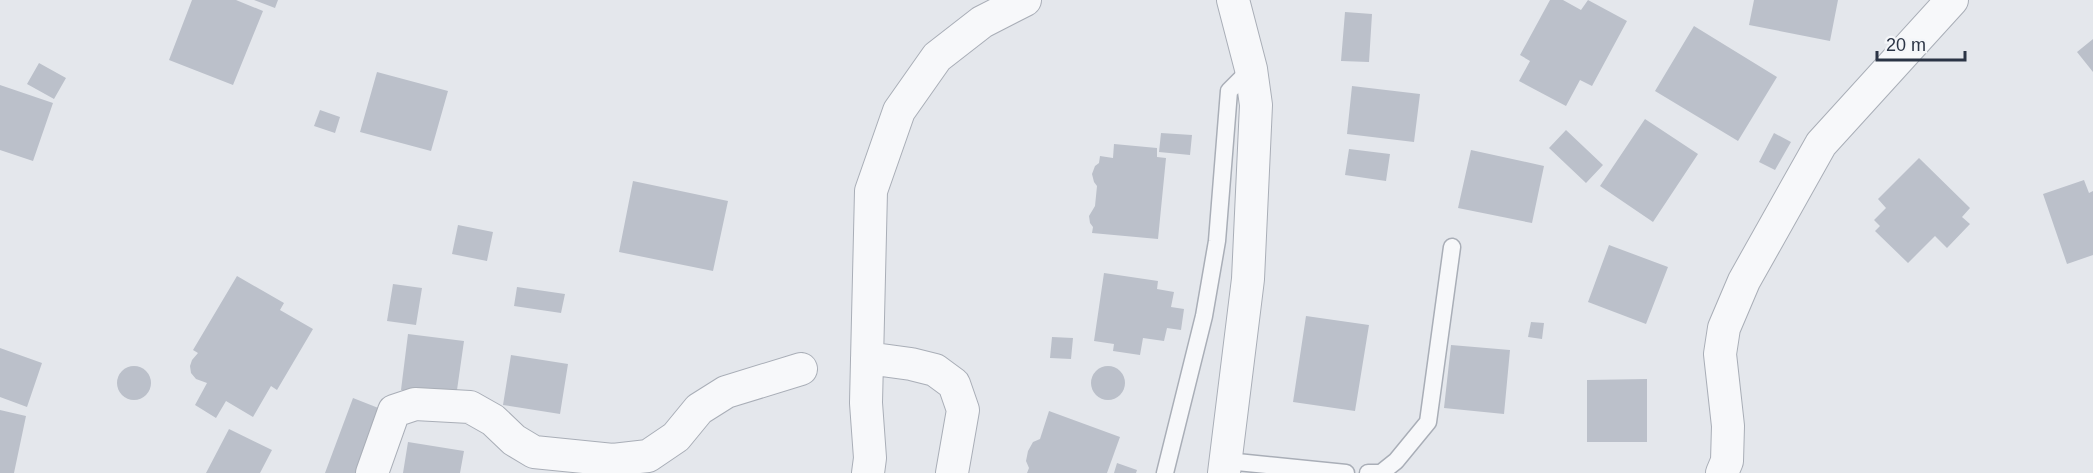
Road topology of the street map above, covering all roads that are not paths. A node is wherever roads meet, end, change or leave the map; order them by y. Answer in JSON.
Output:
{"nodes":[{"id":1,"x":1025,"y":0,"type":"edge"},
{"id":2,"x":1233,"y":0,"type":"edge"},
{"id":3,"x":1953,"y":0,"type":"edge"},
{"id":4,"x":1251,"y":69,"type":"junction"},
{"id":5,"x":1452,"y":247,"type":"dead end"},
{"id":6,"x":867,"y":358,"type":"junction"},
{"id":7,"x":801,"y":369,"type":"dead end"},
{"id":8,"x":1225,"y":467,"type":"edge"},
{"id":9,"x":372,"y":473,"type":"edge"},
{"id":10,"x":868,"y":473,"type":"edge"},
{"id":11,"x":952,"y":473,"type":"edge"},
{"id":12,"x":1165,"y":473,"type":"edge"},
{"id":13,"x":1346,"y":473,"type":"edge"},
{"id":14,"x":1368,"y":473,"type":"edge"},
{"id":15,"x":1722,"y":473,"type":"edge"}],
"edges":[{"from":1,"to":6,"type":"street"},
{"from":2,"to":4,"type":"street"},
{"from":3,"to":15,"type":"street"},
{"from":4,"to":8,"type":"street"},
{"from":4,"to":12,"type":"lane"},
{"from":5,"to":14,"type":"lane"},
{"from":6,"to":10,"type":"street"},
{"from":6,"to":11,"type":"street"},
{"from":7,"to":9,"type":"street"},
{"from":8,"to":13,"type":"lane"}]}
